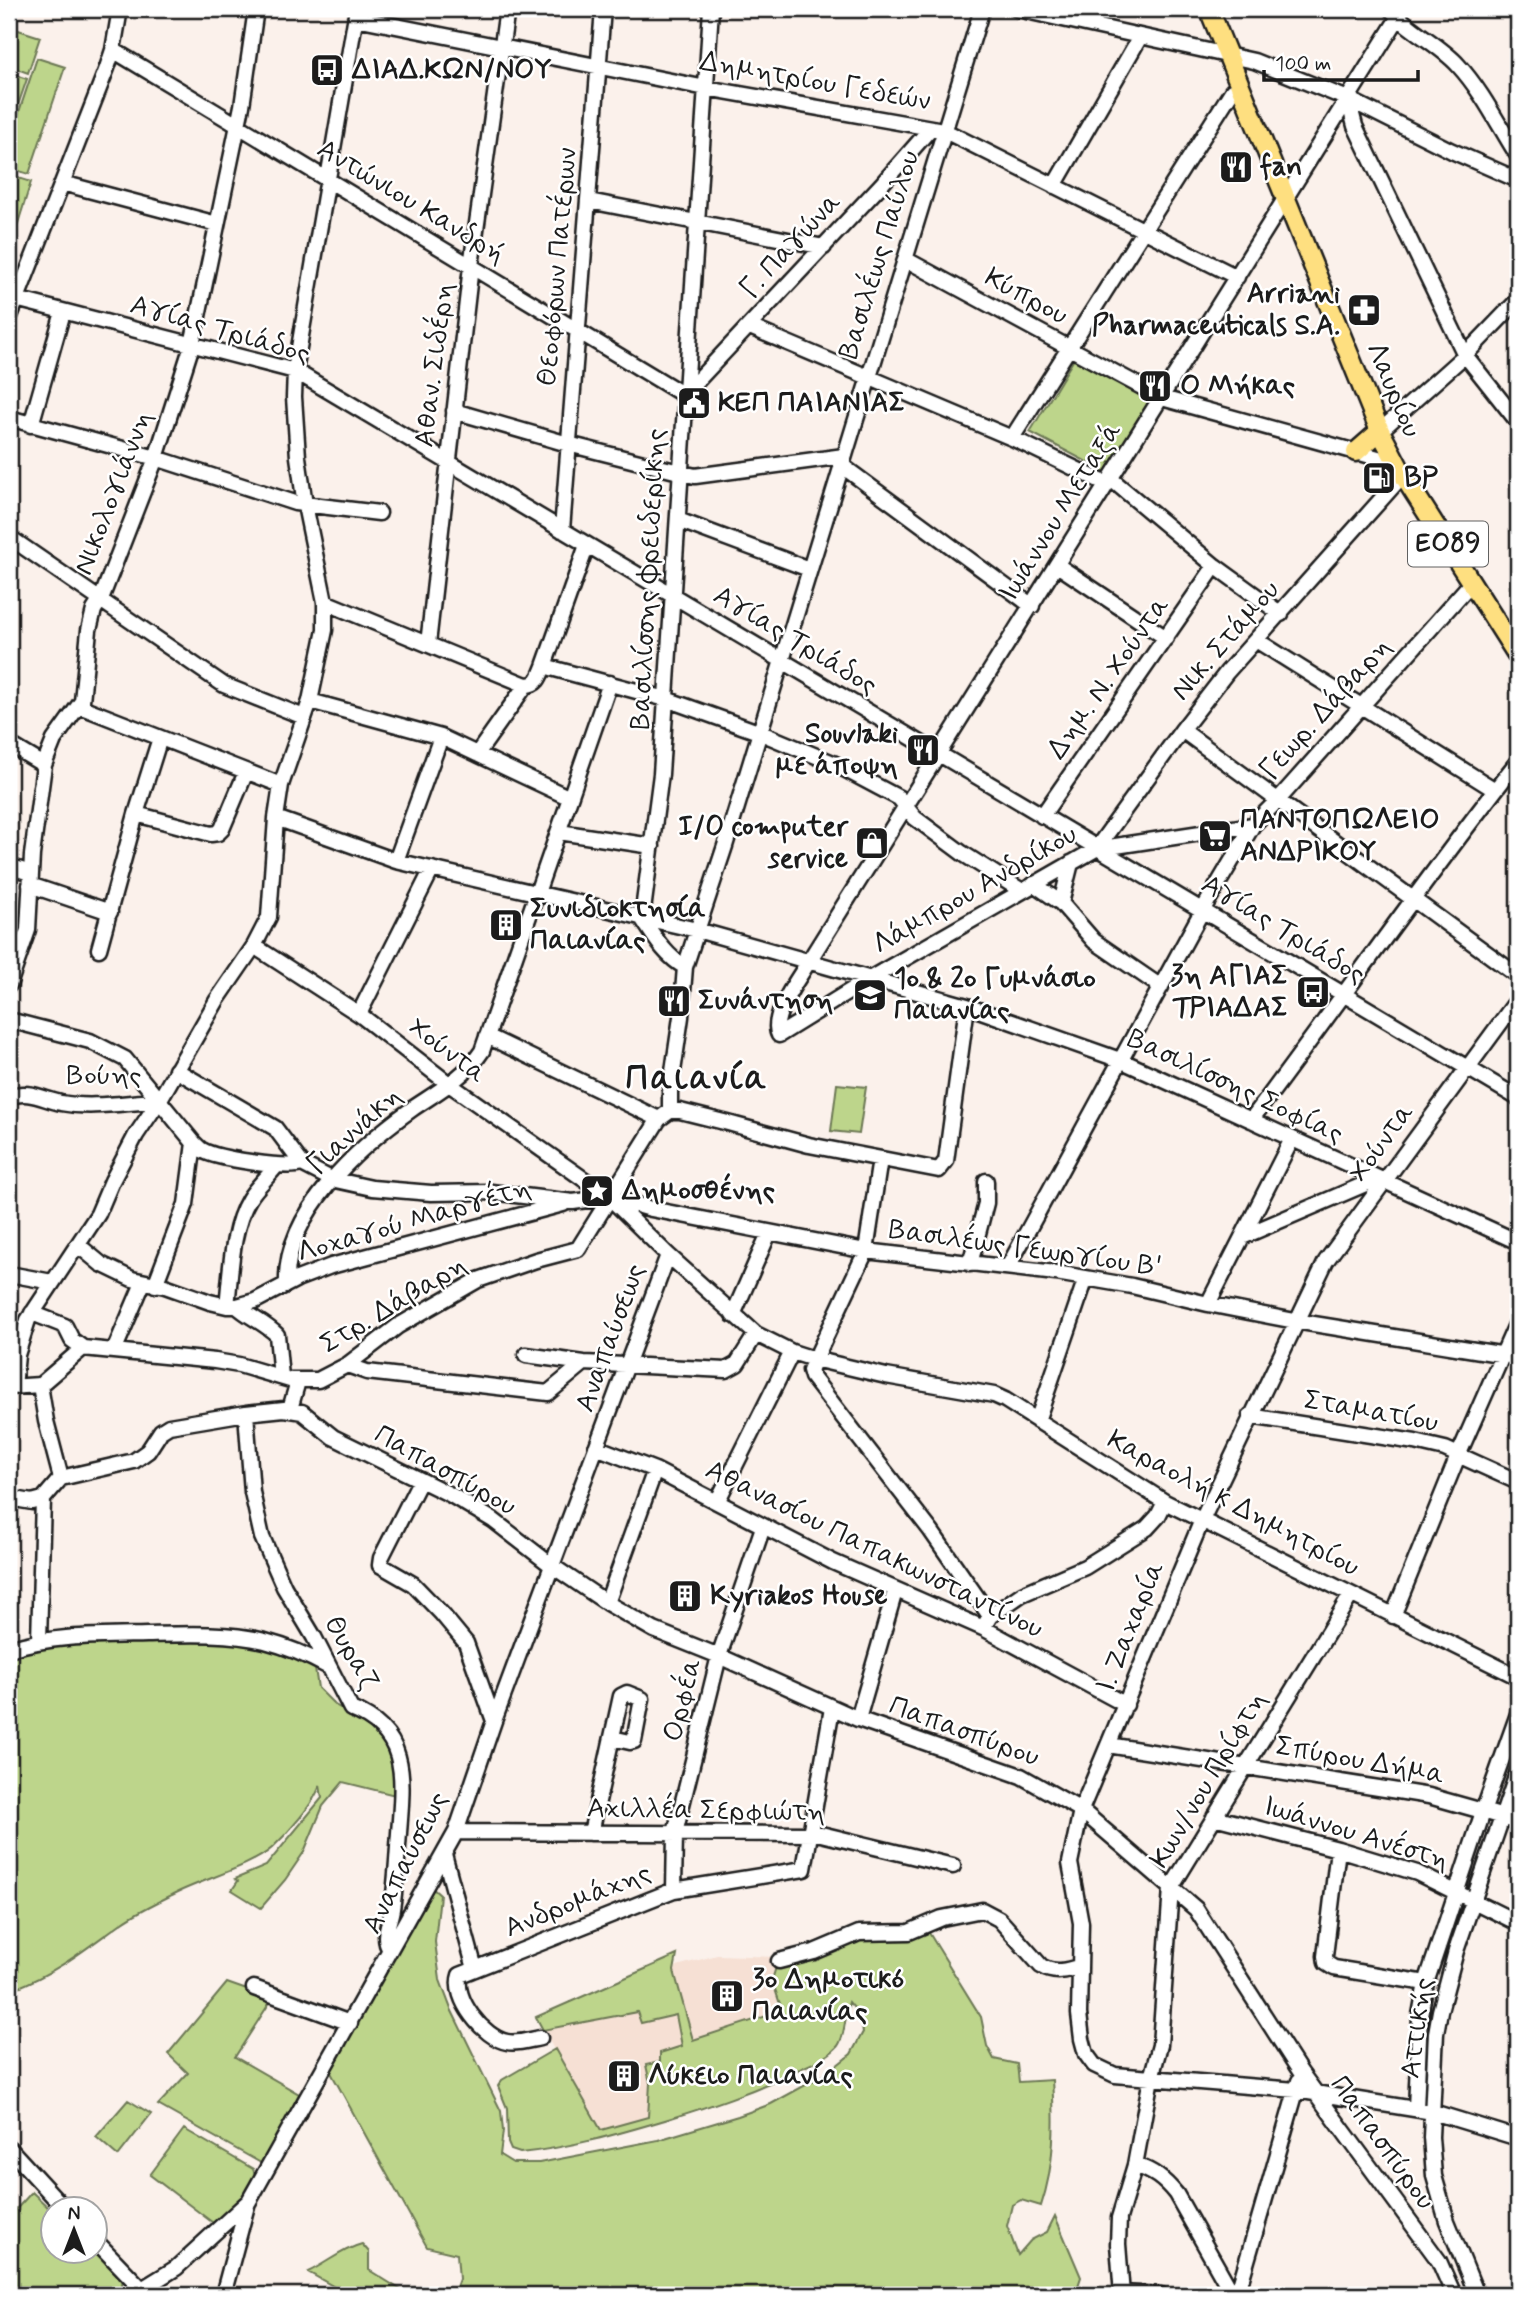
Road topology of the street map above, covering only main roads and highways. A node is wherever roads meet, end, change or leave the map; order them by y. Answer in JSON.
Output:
{"nodes":[{"id":1,"x":1209,"y":9,"type":"edge"},
{"id":2,"x":1380,"y":431,"type":"junction"},
{"id":3,"x":1356,"y":452,"type":"road end"},
{"id":4,"x":1518,"y":656,"type":"edge"}],
"edges":[{"from":1,"to":2,"type":"main road","name":"Λαυρίου","number":"ΕΟ89"},
{"from":2,"to":3,"type":"main road"},
{"from":2,"to":4,"type":"main road","name":"Λαυρίου","number":"ΕΟ89"}]}
